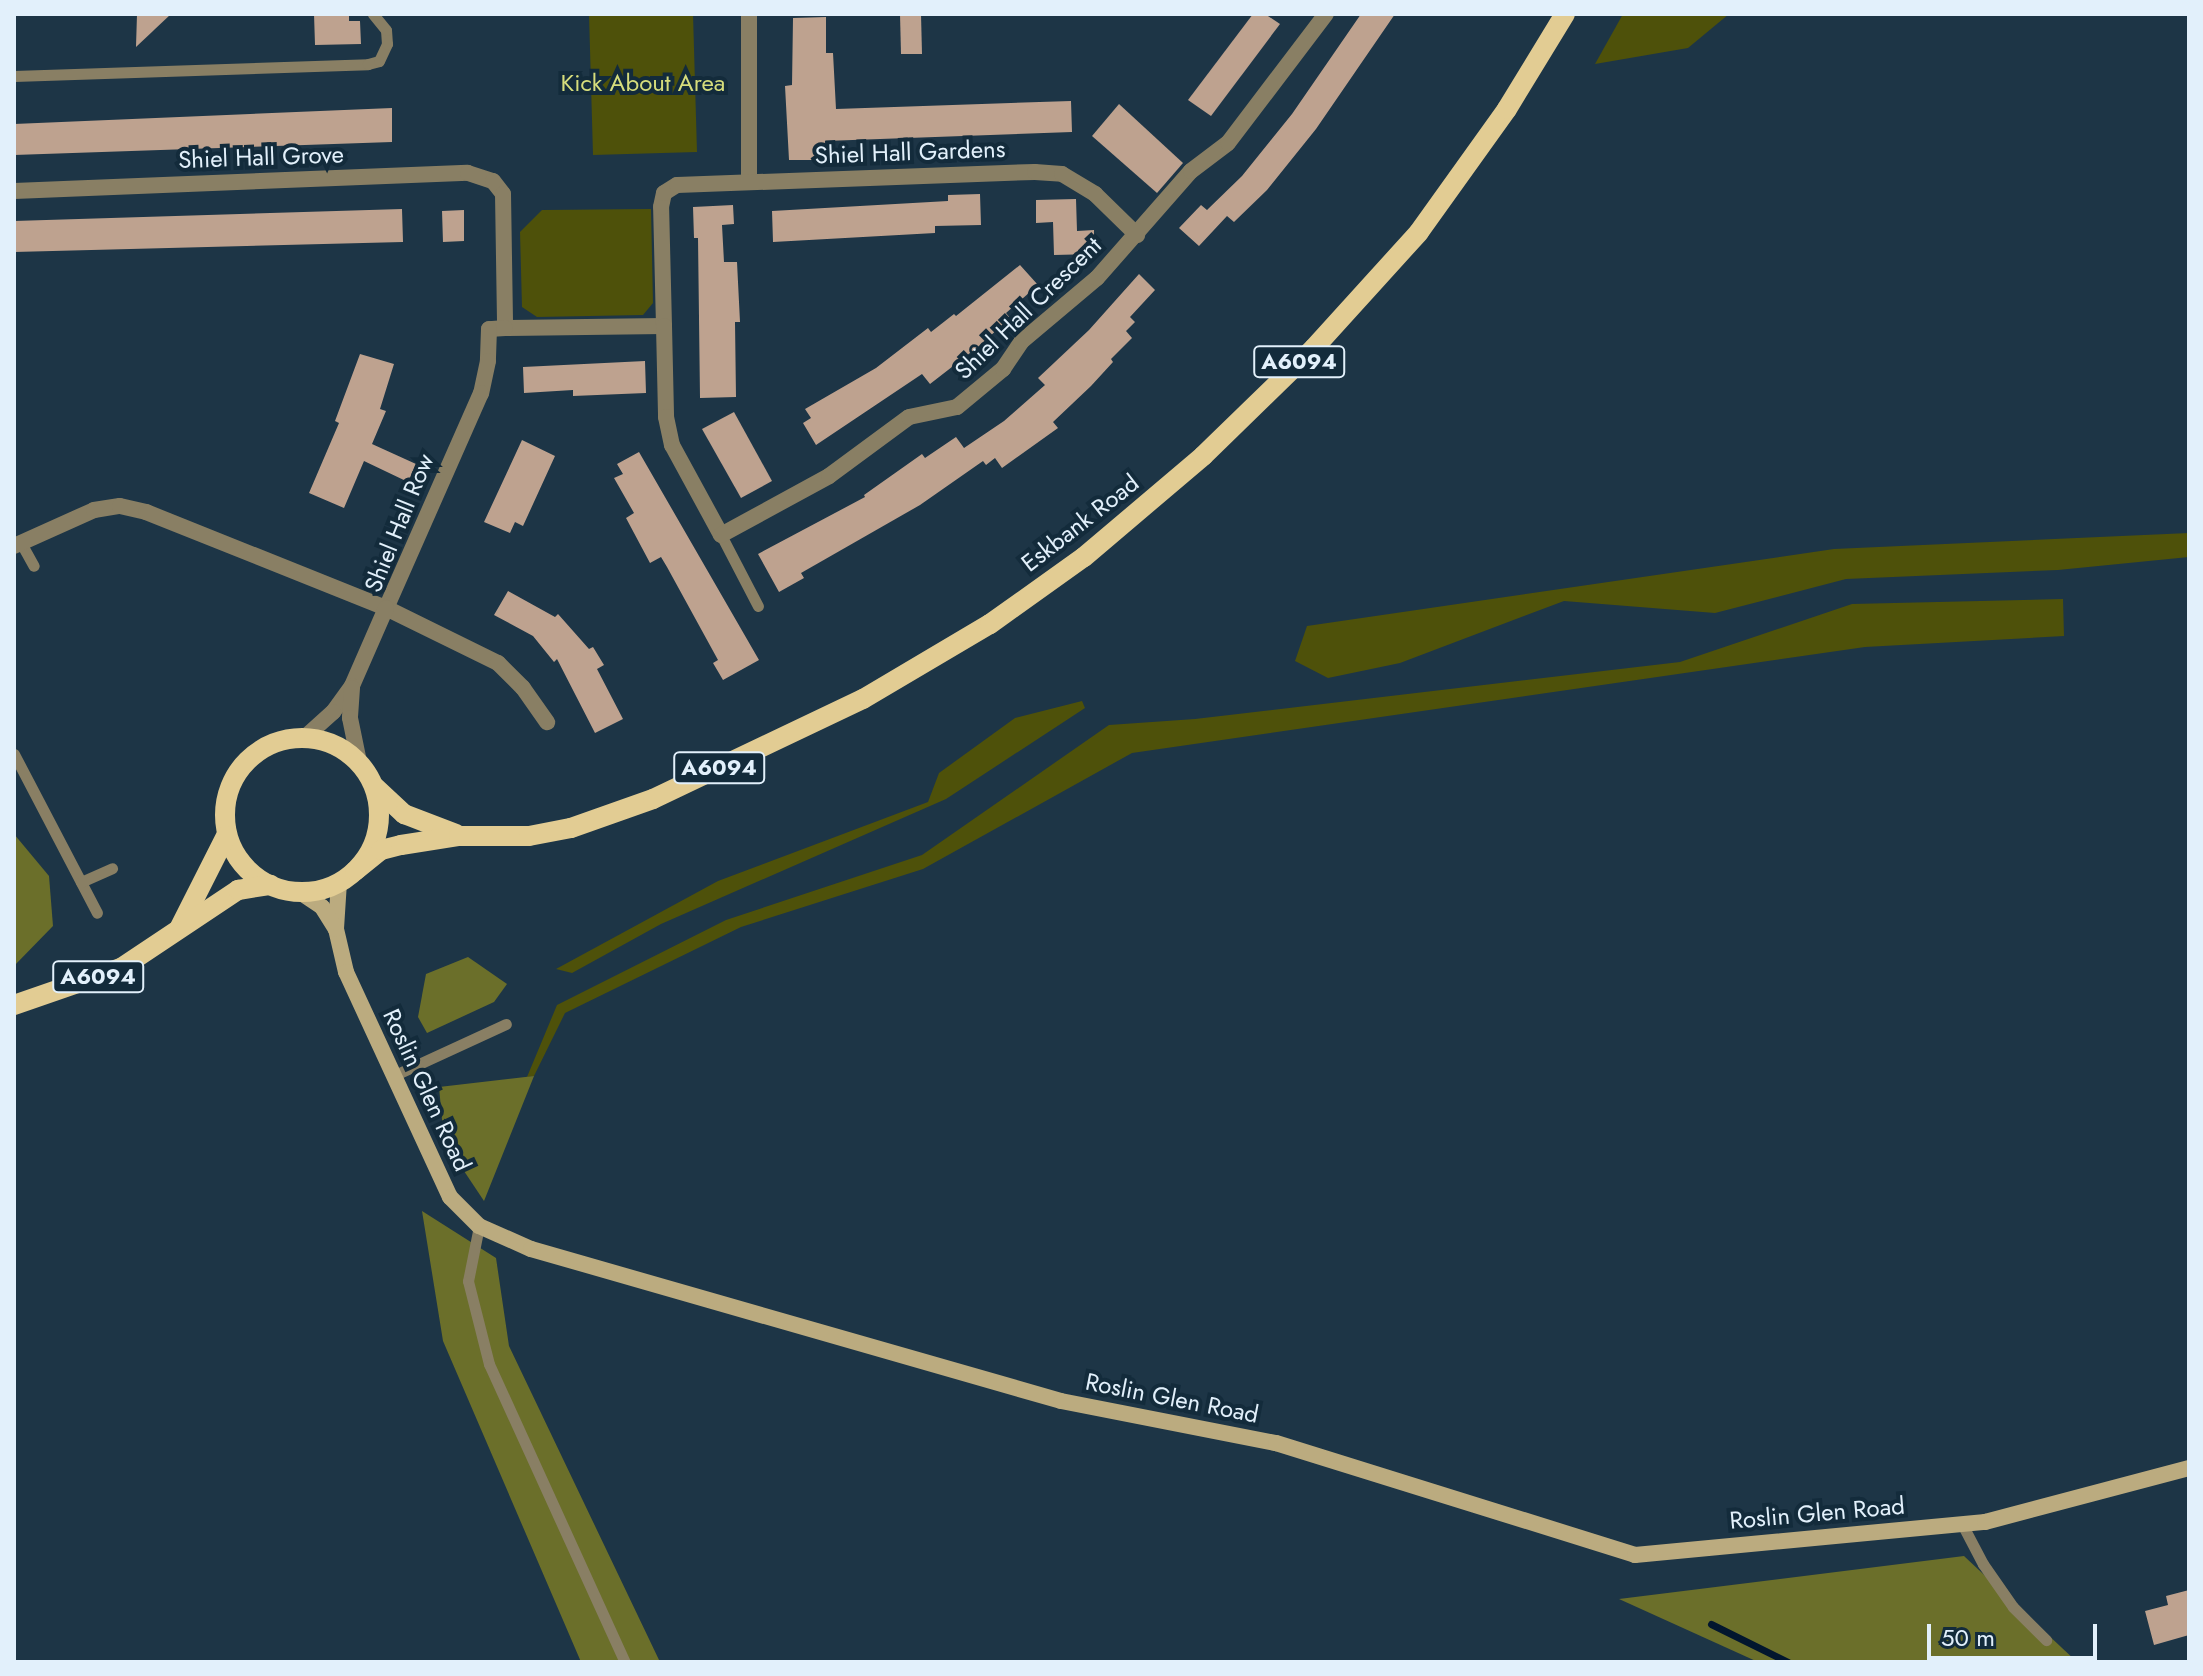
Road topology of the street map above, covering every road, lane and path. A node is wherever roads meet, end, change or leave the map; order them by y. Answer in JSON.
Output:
{"nodes":[{"id":1,"x":373,"y":14,"type":"edge"},
{"id":2,"x":749,"y":14,"type":"edge"},
{"id":3,"x":1326,"y":14,"type":"edge"},
{"id":4,"x":1565,"y":14,"type":"edge"},
{"id":5,"x":14,"y":76,"type":"edge"},
{"id":6,"x":749,"y":182,"type":"junction"},
{"id":7,"x":14,"y":191,"type":"edge"},
{"id":8,"x":1137,"y":235,"type":"junction"},
{"id":9,"x":664,"y":326,"type":"junction"},
{"id":10,"x":505,"y":328,"type":"junction"},
{"id":11,"x":721,"y":535,"type":"junction"},
{"id":12,"x":18,"y":544,"type":"edge"},
{"id":13,"x":34,"y":566,"type":"dead end"},
{"id":14,"x":758,"y":606,"type":"dead end"},
{"id":15,"x":386,"y":608,"type":"junction"},
{"id":16,"x":352,"y":686,"type":"junction"},
{"id":17,"x":547,"y":722,"type":"dead end"},
{"id":18,"x":305,"y":737,"type":"junction"},
{"id":19,"x":14,"y":754,"type":"edge"},
{"id":20,"x":359,"y":762,"type":"junction"},
{"id":21,"x":375,"y":787,"type":"junction"},
{"id":22,"x":226,"y":836,"type":"junction"},
{"id":23,"x":459,"y":836,"type":"junction"},
{"id":24,"x":112,"y":868,"type":"dead end"},
{"id":25,"x":347,"y":876,"type":"junction"},
{"id":26,"x":81,"y":882,"type":"junction"},
{"id":27,"x":271,"y":885,"type":"junction"},
{"id":28,"x":300,"y":892,"type":"junction"},
{"id":29,"x":97,"y":913,"type":"dead end"},
{"id":30,"x":336,"y":929,"type":"junction"},
{"id":31,"x":176,"y":934,"type":"junction"},
{"id":32,"x":14,"y":1005,"type":"edge"},
{"id":33,"x":506,"y":1024,"type":"dead end"},
{"id":34,"x":395,"y":1075,"type":"junction"},
{"id":35,"x":479,"y":1226,"type":"junction"},
{"id":36,"x":2189,"y":1468,"type":"edge"},
{"id":37,"x":1962,"y":1524,"type":"junction"},
{"id":38,"x":2046,"y":1640,"type":"dead end"},
{"id":39,"x":625,"y":1662,"type":"edge"}],
"edges":[{"from":1,"to":5,"type":"lane"},
{"from":2,"to":6,"type":"street"},
{"from":3,"to":8,"type":"street","name":"Shiel Hall Crescent"},
{"from":4,"to":23,"type":"main road","name":"Eskbank Road","number":"A6094"},
{"from":6,"to":8,"type":"street","name":"Shiel Hall Gardens"},
{"from":6,"to":9,"type":"street","name":"Shiel Hall Gardens"},
{"from":7,"to":10,"type":"street","name":"Shiel Hall Grove"},
{"from":8,"to":11,"type":"street","name":"Shiel Hall Crescent"},
{"from":9,"to":10,"type":"street"},
{"from":9,"to":11,"type":"street"},
{"from":10,"to":15,"type":"street","name":"Shiel Hall Row"},
{"from":11,"to":14,"type":"lane"},
{"from":12,"to":13,"type":"lane"},
{"from":12,"to":15,"type":"street"},
{"from":15,"to":16,"type":"street"},
{"from":15,"to":17,"type":"street","name":"Shiel Hall Row"},
{"from":16,"to":18,"type":"street"},
{"from":16,"to":20,"type":"street"},
{"from":18,"to":20,"type":"main road","name":"Eskbank Road","number":"A6094"},
{"from":18,"to":22,"type":"main road"},
{"from":19,"to":26,"type":"lane"},
{"from":20,"to":21,"type":"main road","name":"Eskbank Road","number":"A6094"},
{"from":21,"to":23,"type":"main road","name":"Eskbank Road","number":"A6094"},
{"from":21,"to":25,"type":"main road","name":"Eskbank Road","number":"A6094"},
{"from":22,"to":27,"type":"main road","name":"Eskbank Road","number":"A6094"},
{"from":22,"to":31,"type":"main road"},
{"from":23,"to":25,"type":"main road","name":"Eskbank Road","number":"A6094"},
{"from":24,"to":26,"type":"lane"},
{"from":25,"to":28,"type":"main road","name":"Eskbank Road","number":"A6094"},
{"from":25,"to":30,"type":"main road","name":"Roslin Glen Road"},
{"from":26,"to":29,"type":"lane"},
{"from":27,"to":28,"type":"main road","name":"Eskbank Road","number":"A6094"},
{"from":27,"to":31,"type":"main road","name":"Eskbank Road","number":"A6094"},
{"from":28,"to":30,"type":"main road","name":"Roslin Glen Road"},
{"from":30,"to":34,"type":"main road","name":"Roslin Glen Road"},
{"from":31,"to":32,"type":"main road","name":"Eskbank Road","number":"A6094"},
{"from":33,"to":34,"type":"lane"},
{"from":34,"to":35,"type":"main road","name":"Roslin Glen Road"},
{"from":35,"to":37,"type":"main road","name":"Roslin Glen Road"},
{"from":35,"to":39,"type":"lane"},
{"from":36,"to":37,"type":"main road","name":"Roslin Glen Road"},
{"from":37,"to":38,"type":"lane"}]}
